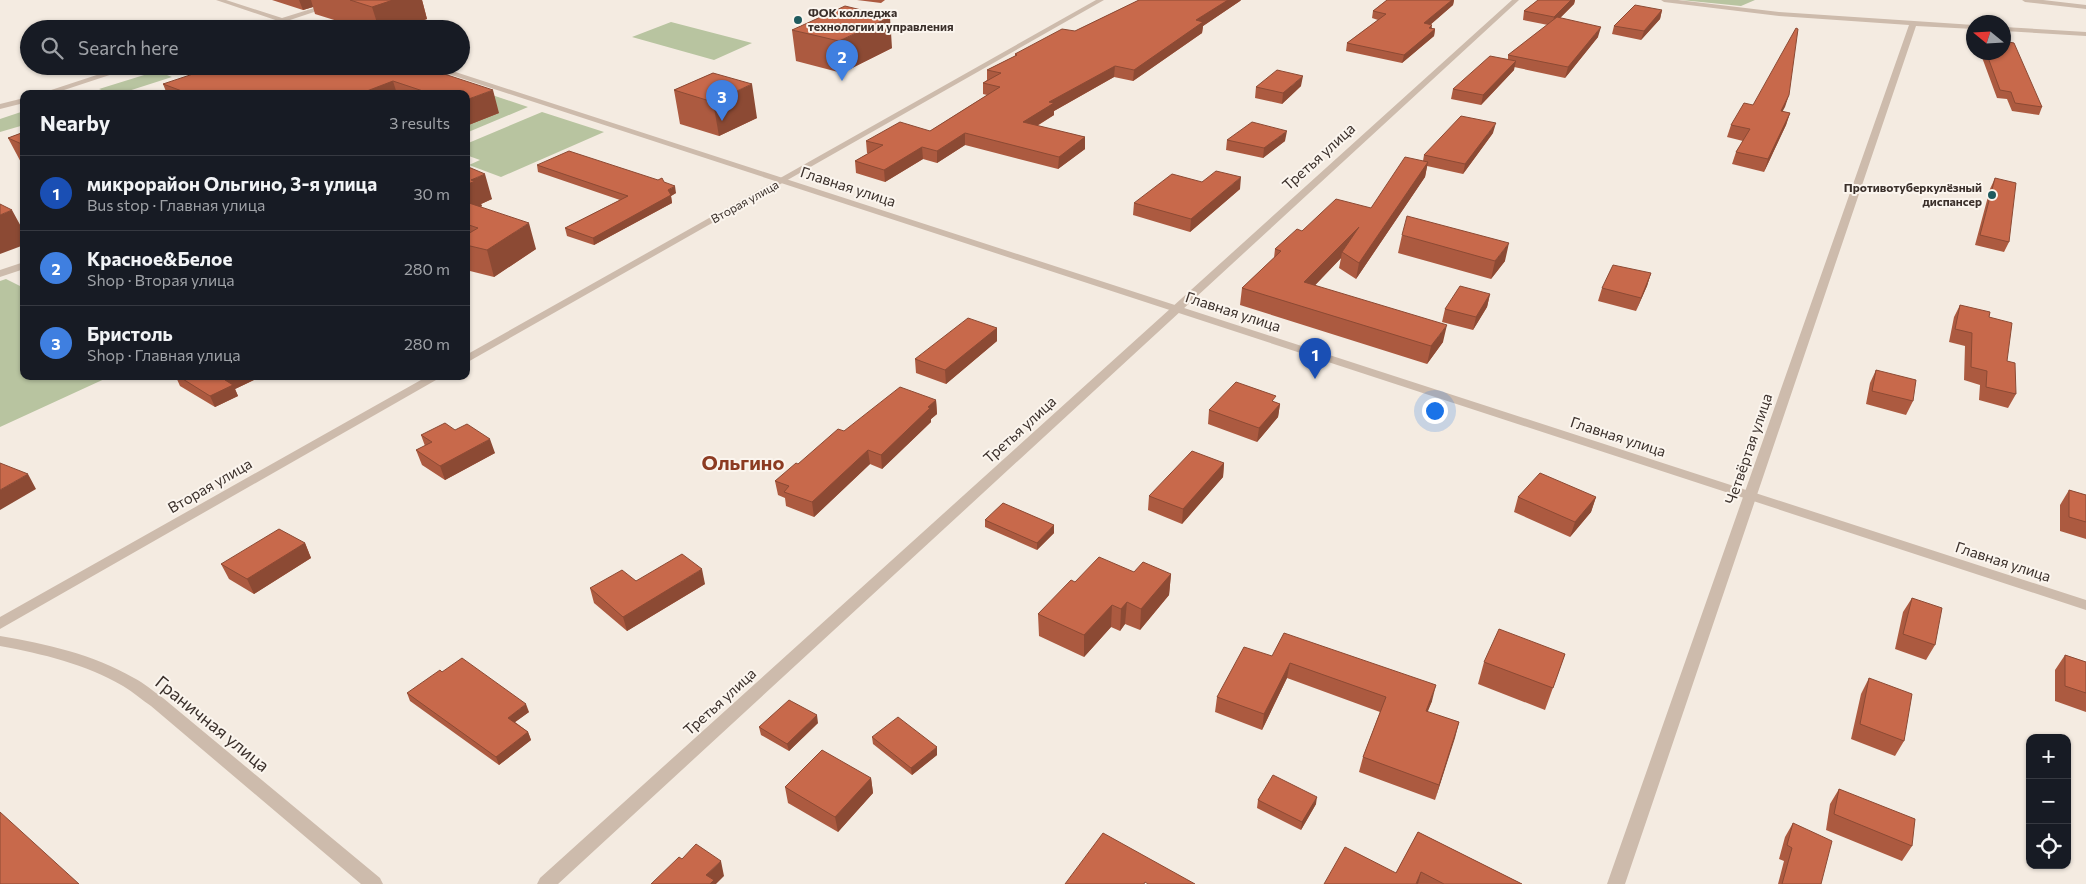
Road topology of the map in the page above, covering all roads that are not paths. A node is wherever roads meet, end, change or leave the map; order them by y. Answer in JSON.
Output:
{"nodes":[{"id":1,"x":219,"y":0,"type":"edge"},
{"id":2,"x":347,"y":0,"type":"edge"},
{"id":3,"x":1101,"y":0,"type":"edge"},
{"id":4,"x":1516,"y":0,"type":"edge"},
{"id":5,"x":1664,"y":0,"type":"edge"},
{"id":6,"x":2026,"y":0,"type":"edge"},
{"id":7,"x":2086,"y":7,"type":"edge"},
{"id":8,"x":283,"y":20,"type":"joint"},
{"id":9,"x":1913,"y":24,"type":"junction"},
{"id":10,"x":1966,"y":27,"type":"edge"},
{"id":11,"x":2011,"y":29,"type":"edge"},
{"id":12,"x":2086,"y":34,"type":"edge"},
{"id":13,"x":103,"y":75,"type":"edge"},
{"id":14,"x":455,"y":75,"type":"edge"},
{"id":15,"x":486,"y":85,"type":"junction"},
{"id":16,"x":56,"y":90,"type":"edge"},
{"id":17,"x":472,"y":90,"type":"edge"},
{"id":18,"x":20,"y":101,"type":"edge"},
{"id":19,"x":0,"y":107,"type":"edge"},
{"id":20,"x":782,"y":181,"type":"junction"},
{"id":21,"x":20,"y":266,"type":"edge"},
{"id":22,"x":0,"y":274,"type":"edge"},
{"id":23,"x":1177,"y":309,"type":"junction"},
{"id":24,"x":470,"y":358,"type":"edge"},
{"id":25,"x":430,"y":380,"type":"edge"},
{"id":26,"x":1750,"y":495,"type":"junction"},
{"id":27,"x":2086,"y":605,"type":"edge"},
{"id":28,"x":0,"y":624,"type":"edge"},
{"id":29,"x":0,"y":641,"type":"edge"},
{"id":30,"x":374,"y":884,"type":"edge"},
{"id":31,"x":546,"y":884,"type":"edge"},
{"id":32,"x":1616,"y":884,"type":"edge"}],
"edges":[{"from":1,"to":8,"type":"street"},
{"from":2,"to":8,"type":"street"},
{"from":3,"to":20,"type":"street","name":"Вторая улица"},
{"from":4,"to":23,"type":"street","name":"Третья улица"},
{"from":5,"to":9,"type":"street"},
{"from":6,"to":7,"type":"street"},
{"from":9,"to":10,"type":"street"},
{"from":9,"to":26,"type":"street","name":"Четвёртая улица"},
{"from":11,"to":12,"type":"street"},
{"from":13,"to":16,"type":"street"},
{"from":14,"to":15,"type":"street","name":"Главная улица"},
{"from":15,"to":17,"type":"street"},
{"from":15,"to":20,"type":"street","name":"Главная улица"},
{"from":18,"to":19,"type":"street"},
{"from":20,"to":23,"type":"street","name":"Главная улица"},
{"from":20,"to":24,"type":"street","name":"Вторая улица"},
{"from":21,"to":22,"type":"street"},
{"from":23,"to":26,"type":"street","name":"Главная улица"},
{"from":23,"to":31,"type":"street","name":"Третья улица"},
{"from":25,"to":28,"type":"street","name":"Вторая улица"},
{"from":26,"to":27,"type":"street","name":"Главная улица"},
{"from":26,"to":32,"type":"street","name":"Четвёртая улица"},
{"from":29,"to":30,"type":"street","name":"Граничная улица"}]}
